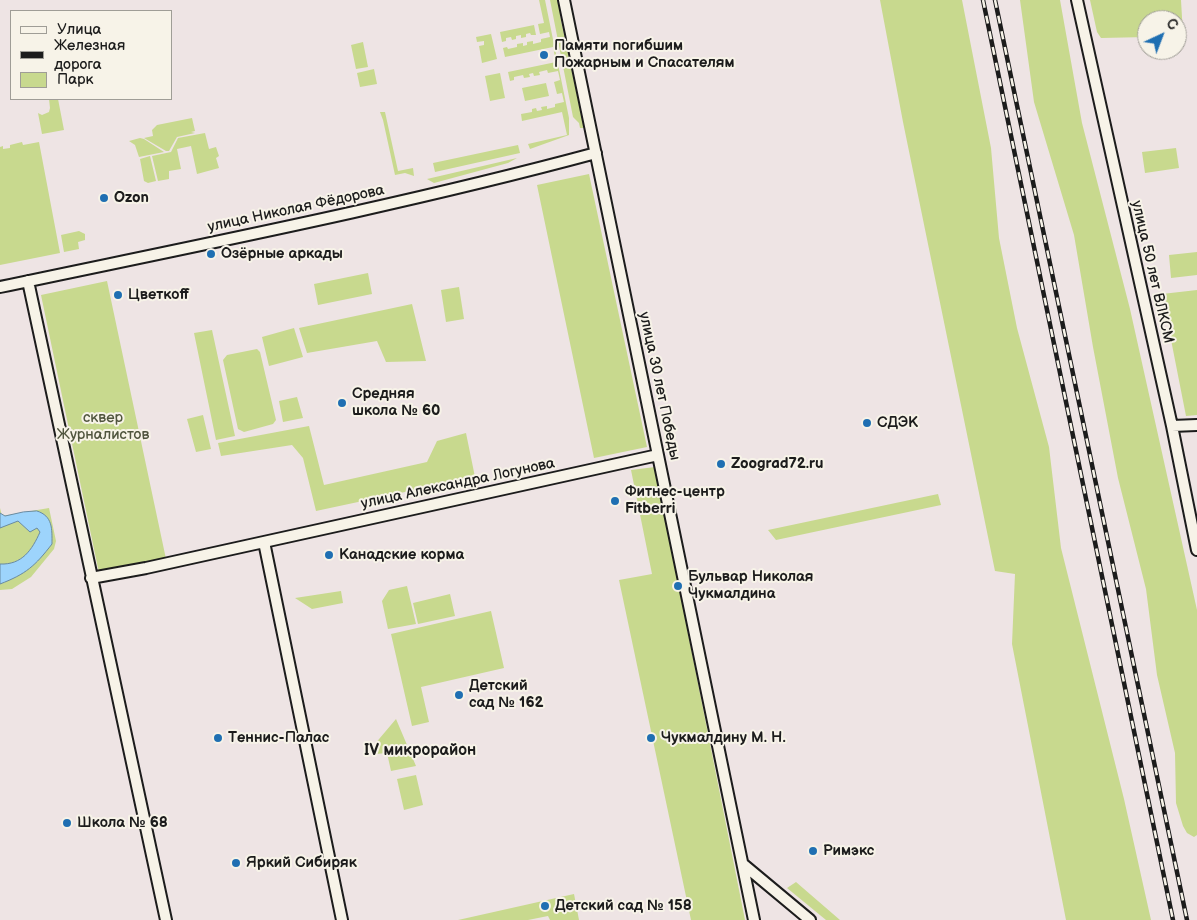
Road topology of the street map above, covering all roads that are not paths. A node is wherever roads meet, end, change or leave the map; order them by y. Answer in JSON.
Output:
{"nodes":[{"id":1,"x":564,"y":0,"type":"edge"},
{"id":2,"x":1077,"y":0,"type":"edge"},
{"id":3,"x":596,"y":153,"type":"junction"},
{"id":4,"x":28,"y":281,"type":"junction"},
{"id":5,"x":0,"y":287,"type":"edge"},
{"id":6,"x":1197,"y":425,"type":"edge"},
{"id":7,"x":1172,"y":426,"type":"junction"},
{"id":8,"x":658,"y":455,"type":"junction"},
{"id":9,"x":264,"y":542,"type":"junction"},
{"id":10,"x":1197,"y":550,"type":"edge"},
{"id":11,"x":91,"y":578,"type":"junction"},
{"id":12,"x":744,"y":865,"type":"junction"},
{"id":13,"x":166,"y":920,"type":"edge"},
{"id":14,"x":342,"y":920,"type":"edge"},
{"id":15,"x":754,"y":920,"type":"edge"},
{"id":16,"x":810,"y":920,"type":"edge"}],
"edges":[{"from":1,"to":3,"type":"street","name":"улица 30 лет Победы"},
{"from":2,"to":7,"type":"street","name":"улица 50 лет ВЛКСМ"},
{"from":3,"to":4,"type":"street","name":"улица Николая Фёдорова"},
{"from":3,"to":8,"type":"street","name":"улица 30 лет Победы"},
{"from":4,"to":5,"type":"street","name":"улица Николая Фёдорова"},
{"from":4,"to":11,"type":"street"},
{"from":6,"to":7,"type":"street"},
{"from":7,"to":10,"type":"street","name":"улица 50 лет ВЛКСМ"},
{"from":8,"to":9,"type":"street","name":"улица Александра Логунова"},
{"from":8,"to":12,"type":"street","name":"улица 30 лет Победы"},
{"from":9,"to":11,"type":"street","name":"улица Александра Логунова"},
{"from":9,"to":14,"type":"street"},
{"from":11,"to":13,"type":"street"},
{"from":12,"to":15,"type":"street","name":"улица 30 лет Победы"},
{"from":12,"to":16,"type":"street"}]}
